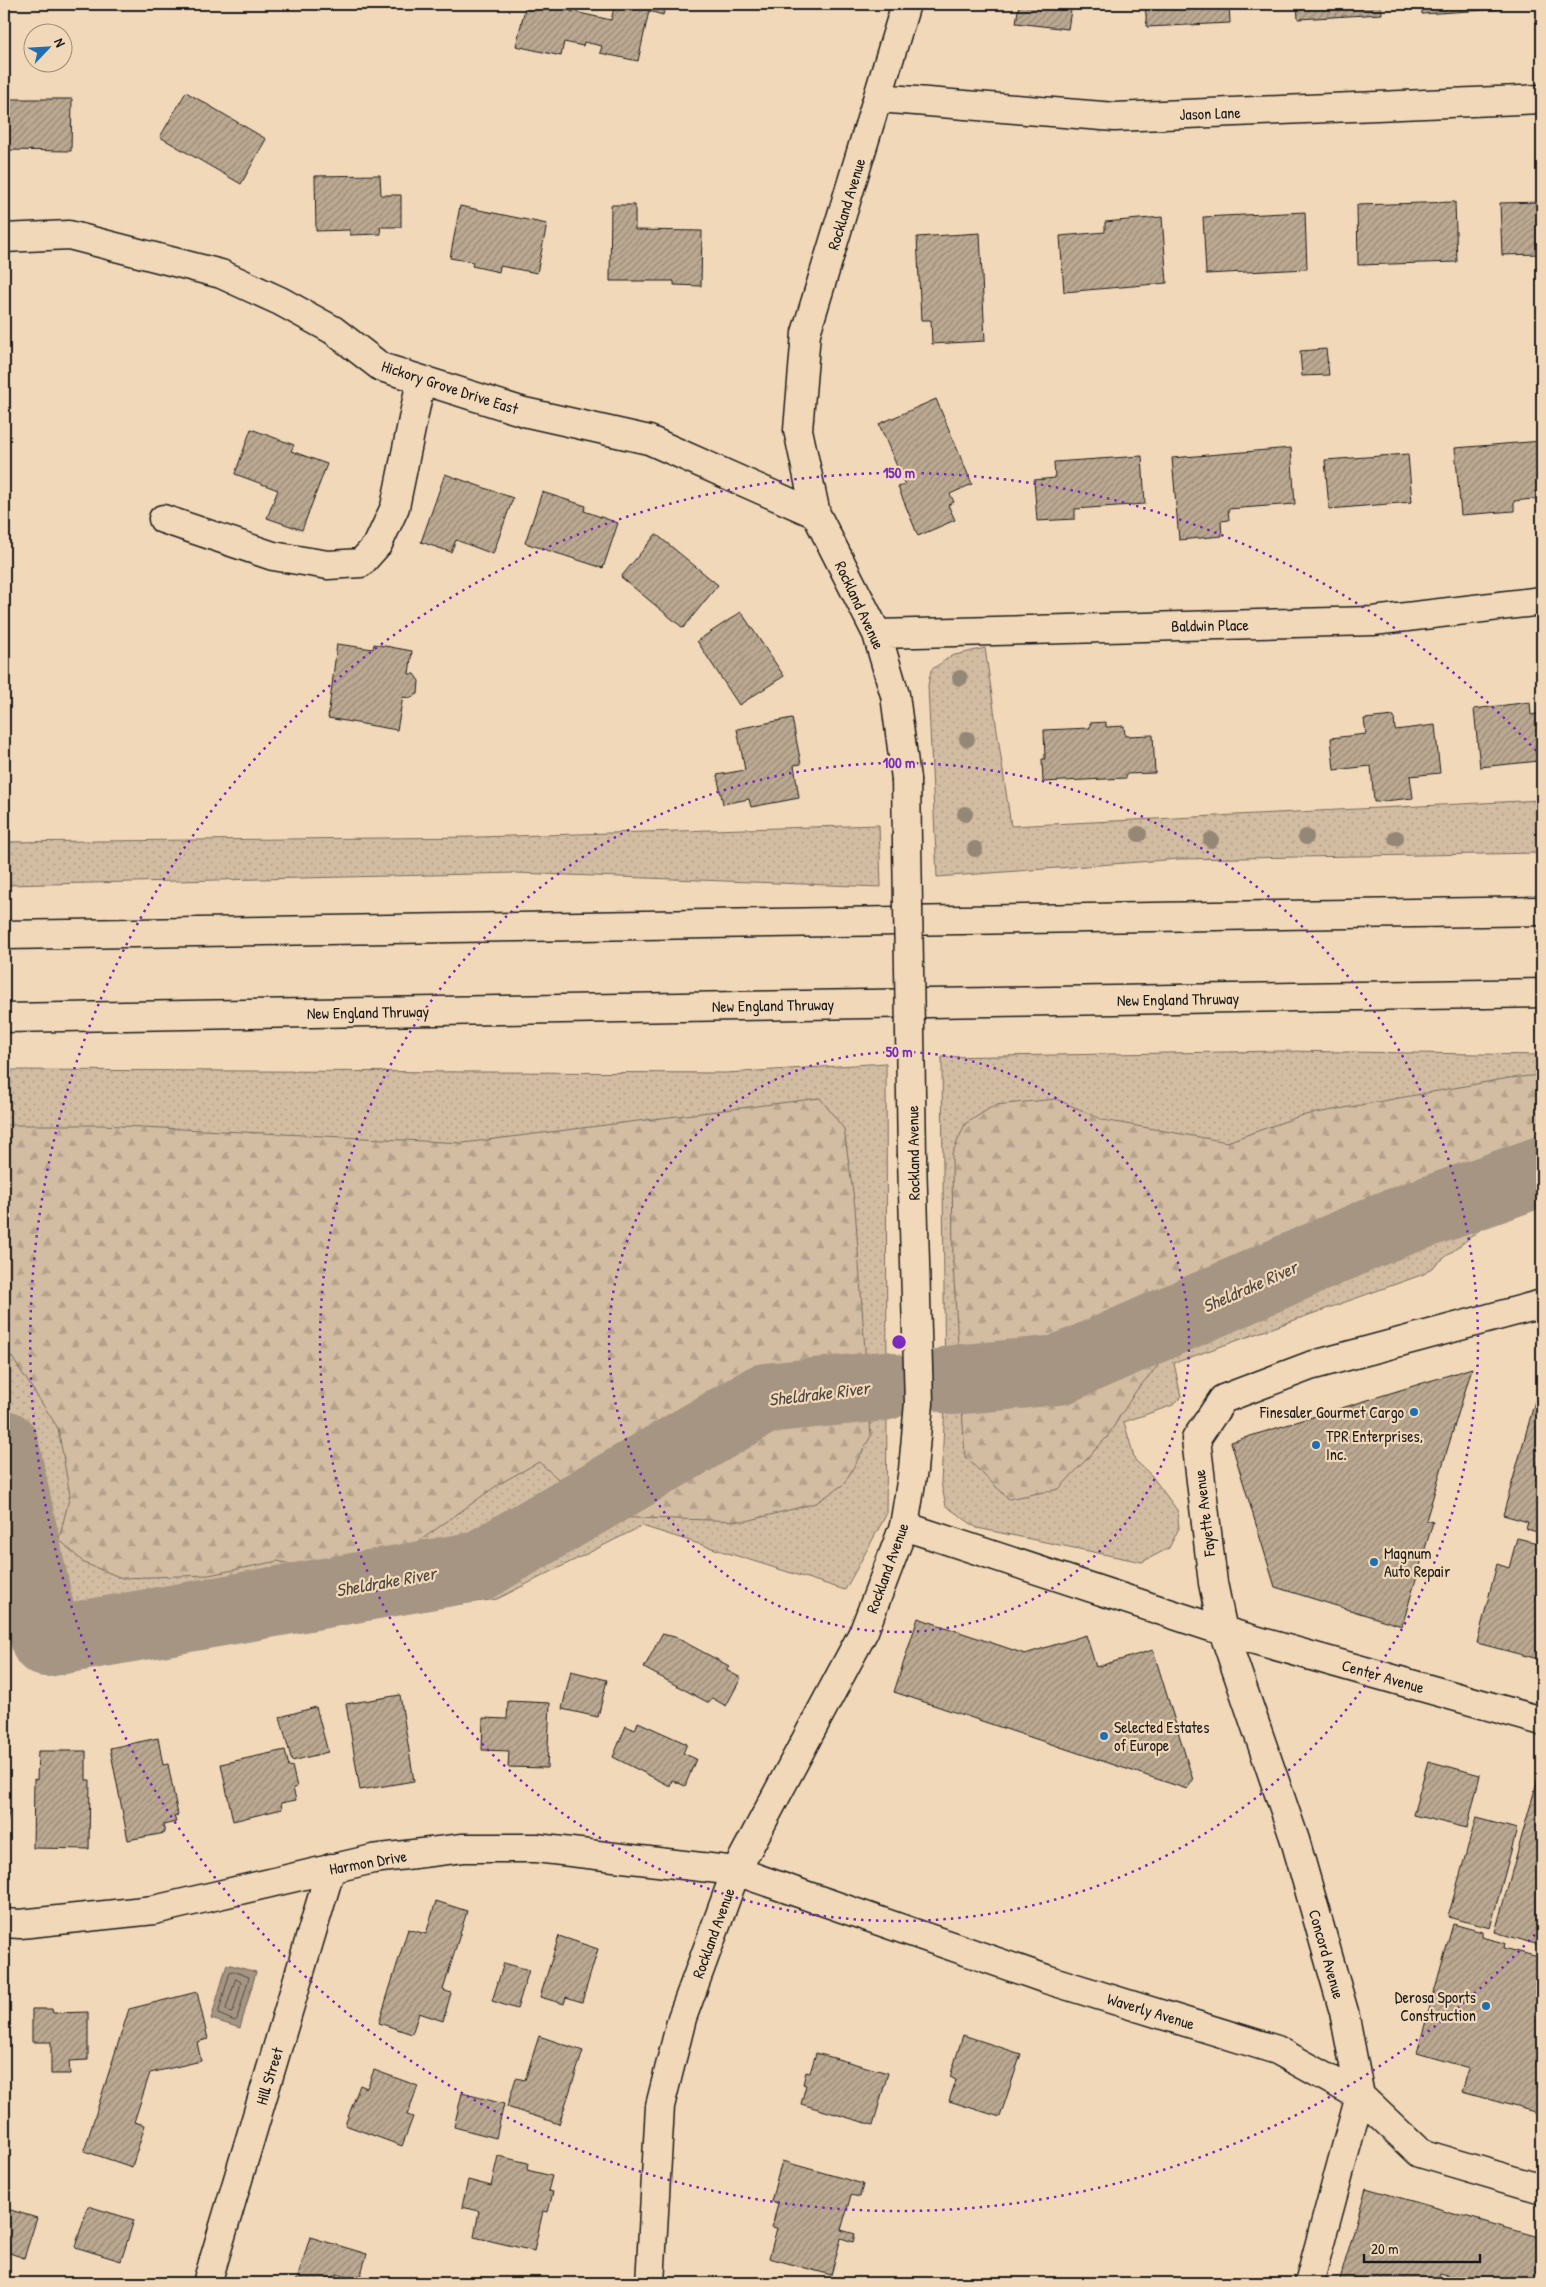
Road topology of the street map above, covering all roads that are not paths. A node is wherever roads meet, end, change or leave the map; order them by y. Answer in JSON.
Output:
{"nodes":[{"id":1,"x":906,"y":4,"type":"edge"},
{"id":2,"x":878,"y":98,"type":"junction"},
{"id":3,"x":1542,"y":99,"type":"edge"},
{"id":4,"x":4,"y":238,"type":"edge"},
{"id":5,"x":421,"y":380,"type":"junction"},
{"id":6,"x":816,"y":514,"type":"junction"},
{"id":7,"x":163,"y":518,"type":"dead end"},
{"id":8,"x":1542,"y":601,"type":"edge"},
{"id":9,"x":877,"y":634,"type":"junction"},
{"id":10,"x":1542,"y":910,"type":"edge"},
{"id":11,"x":4,"y":934,"type":"edge"},
{"id":12,"x":1542,"y":993,"type":"edge"},
{"id":13,"x":4,"y":1018,"type":"edge"},
{"id":14,"x":1542,"y":1304,"type":"edge"},
{"id":15,"x":904,"y":1526,"type":"junction"},
{"id":16,"x":1223,"y":1631,"type":"junction"},
{"id":17,"x":1542,"y":1721,"type":"edge"},
{"id":18,"x":331,"y":1868,"type":"junction"},
{"id":19,"x":736,"y":1872,"type":"junction"},
{"id":20,"x":4,"y":1923,"type":"edge"},
{"id":21,"x":1360,"y":2096,"type":"junction"},
{"id":22,"x":1542,"y":2189,"type":"edge"},
{"id":23,"x":207,"y":2283,"type":"edge"},
{"id":24,"x":650,"y":2283,"type":"edge"},
{"id":25,"x":1308,"y":2283,"type":"edge"}],
"edges":[{"from":1,"to":2,"type":"main road","name":"Rockland Avenue"},
{"from":2,"to":3,"type":"main road","name":"Jason Lane"},
{"from":2,"to":6,"type":"main road","name":"Rockland Avenue"},
{"from":4,"to":5,"type":"main road","name":"Hickory Grove Drive East"},
{"from":5,"to":6,"type":"main road","name":"Hickory Grove Drive East"},
{"from":5,"to":7,"type":"main road"},
{"from":6,"to":9,"type":"main road","name":"Rockland Avenue"},
{"from":8,"to":9,"type":"main road","name":"Baldwin Place"},
{"from":9,"to":15,"type":"main road","name":"Rockland Avenue","bridge":true},
{"from":10,"to":11,"type":"main road"},
{"from":12,"to":13,"type":"main road","name":"New England Thruway"},
{"from":14,"to":16,"type":"main road","name":"Fayette Avenue"},
{"from":15,"to":16,"type":"main road"},
{"from":15,"to":19,"type":"main road","name":"Rockland Avenue"},
{"from":16,"to":17,"type":"main road","name":"Center Avenue"},
{"from":16,"to":21,"type":"main road","name":"Concord Avenue"},
{"from":18,"to":19,"type":"main road","name":"Harmon Drive"},
{"from":18,"to":20,"type":"main road","name":"Harmon Drive"},
{"from":18,"to":23,"type":"main road","name":"Hill Street"},
{"from":19,"to":21,"type":"main road","name":"Waverly Avenue"},
{"from":19,"to":24,"type":"main road","name":"Rockland Avenue"},
{"from":21,"to":22,"type":"main road","name":"Waverly Avenue"},
{"from":21,"to":25,"type":"main road","name":"Concord Avenue"}]}
